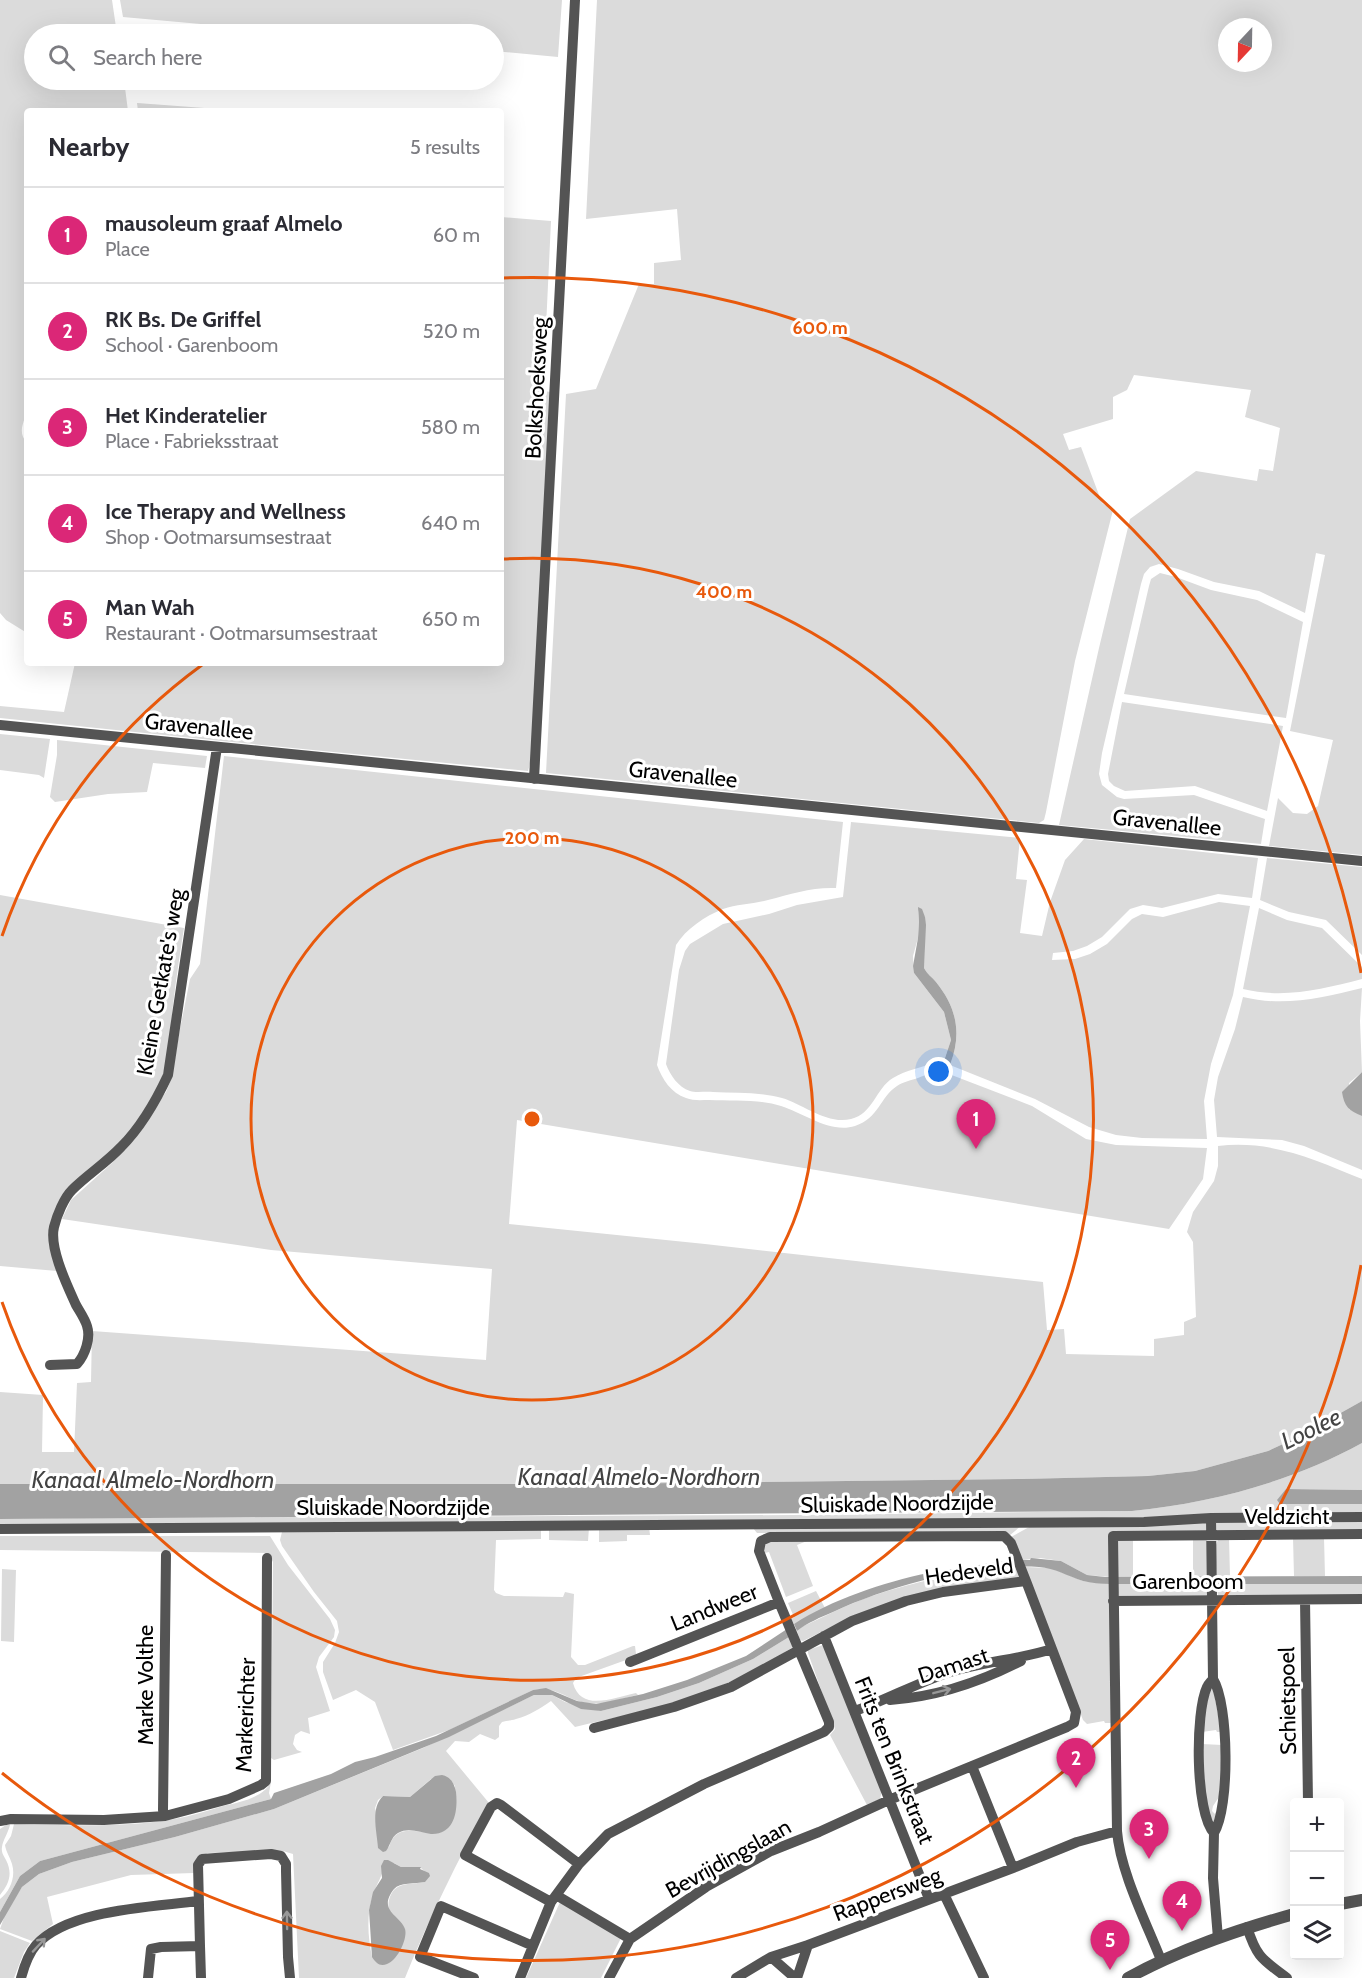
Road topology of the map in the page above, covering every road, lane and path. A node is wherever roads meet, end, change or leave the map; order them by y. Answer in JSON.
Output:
{"nodes":[{"id":1,"x":575,"y":0,"type":"edge"},
{"id":2,"x":0,"y":725,"type":"edge"},
{"id":3,"x":217,"y":747,"type":"junction"},
{"id":4,"x":534,"y":779,"type":"junction"},
{"id":5,"x":1362,"y":861,"type":"edge"},
{"id":6,"x":50,"y":1365,"type":"dead end"},
{"id":7,"x":1362,"y":1517,"type":"edge"},
{"id":8,"x":1211,"y":1518,"type":"junction"},
{"id":9,"x":1113,"y":1522,"type":"junction"},
{"id":10,"x":0,"y":1529,"type":"edge"},
{"id":11,"x":1362,"y":1534,"type":"edge"},
{"id":12,"x":1113,"y":1536,"type":"junction"},
{"id":13,"x":1212,"y":1536,"type":"junction"},
{"id":14,"x":165,"y":1556,"type":"dead end"},
{"id":15,"x":267,"y":1558,"type":"dead end"},
{"id":16,"x":1024,"y":1576,"type":"junction"},
{"id":17,"x":1113,"y":1596,"type":"junction"},
{"id":18,"x":1213,"y":1596,"type":"junction"},
{"id":19,"x":1362,"y":1599,"type":"edge"},
{"id":20,"x":1305,"y":1600,"type":"junction"},
{"id":21,"x":779,"y":1602,"type":"junction"},
{"id":22,"x":824,"y":1636,"type":"junction"},
{"id":23,"x":800,"y":1649,"type":"junction"},
{"id":24,"x":1052,"y":1649,"type":"junction"},
{"id":25,"x":1030,"y":1656,"type":"junction"},
{"id":26,"x":630,"y":1662,"type":"dead end"},
{"id":27,"x":1213,"y":1679,"type":"junction"},
{"id":28,"x":884,"y":1701,"type":"junction"},
{"id":29,"x":855,"y":1711,"type":"junction"},
{"id":30,"x":594,"y":1728,"type":"dead end"},
{"id":31,"x":972,"y":1766,"type":"junction"},
{"id":32,"x":1308,"y":1798,"type":"edge"},
{"id":33,"x":889,"y":1800,"type":"junction"},
{"id":34,"x":165,"y":1816,"type":"junction"},
{"id":35,"x":1,"y":1820,"type":"edge"},
{"id":36,"x":1214,"y":1833,"type":"junction"},
{"id":37,"x":1117,"y":1835,"type":"junction"},
{"id":38,"x":579,"y":1864,"type":"junction"},
{"id":39,"x":1013,"y":1868,"type":"junction"},
{"id":40,"x":944,"y":1893,"type":"junction"},
{"id":41,"x":554,"y":1899,"type":"junction"},
{"id":42,"x":929,"y":1899,"type":"junction"},
{"id":43,"x":1362,"y":1900,"type":"edge"},
{"id":44,"x":198,"y":1901,"type":"junction"},
{"id":45,"x":1344,"y":1903,"type":"edge"},
{"id":46,"x":1290,"y":1915,"type":"edge"},
{"id":47,"x":1247,"y":1927,"type":"junction"},
{"id":48,"x":1218,"y":1938,"type":"junction"},
{"id":49,"x":630,"y":1939,"type":"junction"},
{"id":50,"x":807,"y":1945,"type":"junction"},
{"id":51,"x":200,"y":1946,"type":"junction"},
{"id":52,"x":533,"y":1946,"type":"junction"},
{"id":53,"x":771,"y":1957,"type":"junction"},
{"id":54,"x":1161,"y":1960,"type":"junction"},
{"id":55,"x":1132,"y":1977,"type":"edge"},
{"id":56,"x":21,"y":1978,"type":"edge"},
{"id":57,"x":148,"y":1978,"type":"edge"},
{"id":58,"x":201,"y":1978,"type":"edge"},
{"id":59,"x":290,"y":1978,"type":"edge"},
{"id":60,"x":474,"y":1978,"type":"edge"},
{"id":61,"x":520,"y":1978,"type":"edge"},
{"id":62,"x":609,"y":1978,"type":"edge"},
{"id":63,"x":736,"y":1978,"type":"edge"},
{"id":64,"x":796,"y":1978,"type":"edge"},
{"id":65,"x":984,"y":1978,"type":"edge"},
{"id":66,"x":1287,"y":1978,"type":"edge"}],
"edges":[{"from":1,"to":4,"type":"street","name":"Bolkshoeksweg"},
{"from":2,"to":3,"type":"street","name":"Gravenallee"},
{"from":3,"to":4,"type":"street","name":"Gravenallee"},
{"from":3,"to":6,"type":"street","name":"Kleine Getkate's weg"},
{"from":4,"to":5,"type":"street","name":"Gravenallee"},
{"from":7,"to":8,"type":"street","name":"Sluiskade Noordzijde"},
{"from":8,"to":9,"type":"street","name":"Sluiskade Noordzijde"},
{"from":8,"to":13,"type":"street","name":"Veldzicht"},
{"from":9,"to":10,"type":"street","name":"Sluiskade Noordzijde"},
{"from":9,"to":12,"type":"street"},
{"from":11,"to":13,"type":"street","name":"Veldzicht"},
{"from":12,"to":13,"type":"street","name":"Veldzicht"},
{"from":12,"to":17,"type":"street"},
{"from":13,"to":18,"type":"street","name":"Veldzicht"},
{"from":14,"to":34,"type":"street","name":"Marke Volthe"},
{"from":15,"to":34,"type":"street","name":"Markerichter"},
{"from":16,"to":21,"type":"street","name":"Landweer"},
{"from":16,"to":22,"type":"street","name":"Hedeveld"},
{"from":16,"to":24,"type":"street","name":"Hedeveld"},
{"from":17,"to":18,"type":"street","name":"Garenboom"},
{"from":17,"to":37,"type":"street","name":"Garenboom"},
{"from":18,"to":20,"type":"street","name":"Garenboom"},
{"from":18,"to":27,"type":"street","name":"Veldzicht"},
{"from":19,"to":20,"type":"street","name":"Garenboom"},
{"from":20,"to":32,"type":"street","name":"Schietspoel"},
{"from":21,"to":23,"type":"street","name":"Frits ten Brinkstraat"},
{"from":21,"to":26,"type":"street","name":"Landweer"},
{"from":22,"to":23,"type":"street","name":"Hedeveld"},
{"from":22,"to":29,"type":"street","name":"Frits ten Brinkstraat"},
{"from":23,"to":30,"type":"street","name":"Hedeveld"},
{"from":23,"to":38,"type":"street","name":"Frits ten Brinkstraat"},
{"from":24,"to":25,"type":"street","name":"Damast"},
{"from":24,"to":31,"type":"street","name":"Hedeveld"},
{"from":25,"to":28,"type":"street","name":"Damast"},
{"from":28,"to":25,"type":"street","name":"Damast","one_way":true},
{"from":27,"to":36,"type":"street"},
{"from":27,"to":36,"type":"street"},
{"from":28,"to":29,"type":"street","name":"Damast"},
{"from":29,"to":33,"type":"street","name":"Frits ten Brinkstraat"},
{"from":31,"to":33,"type":"street","name":"Hedeveld"},
{"from":31,"to":39,"type":"street"},
{"from":33,"to":42,"type":"street","name":"Frits ten Brinkstraat"},
{"from":33,"to":49,"type":"street","name":"Bevrijdingslaan"},
{"from":34,"to":35,"type":"street","name":"Markerichter"},
{"from":36,"to":48,"type":"street"},
{"from":37,"to":39,"type":"street","name":"Rappersweg"},
{"from":37,"to":54,"type":"street","name":"Garenboom"},
{"from":38,"to":41,"type":"street"},
{"from":38,"to":41,"type":"street"},
{"from":39,"to":40,"type":"street","name":"Rappersweg"},
{"from":40,"to":42,"type":"street","name":"Rappersweg"},
{"from":40,"to":65,"type":"street"},
{"from":41,"to":49,"type":"street"},
{"from":41,"to":52,"type":"street"},
{"from":42,"to":50,"type":"street","name":"Rappersweg"},
{"from":43,"to":45,"type":"street"},
{"from":44,"to":51,"type":"street"},
{"from":56,"to":44,"type":"street","one_way":true},
{"from":59,"to":44,"type":"street","one_way":true},
{"from":46,"to":47,"type":"street"},
{"from":47,"to":48,"type":"street"},
{"from":47,"to":66,"type":"street"},
{"from":48,"to":54,"type":"street"},
{"from":49,"to":62,"type":"street","name":"Bevrijdingslaan"},
{"from":50,"to":53,"type":"street","name":"Rappersweg"},
{"from":50,"to":64,"type":"street"},
{"from":51,"to":57,"type":"street"},
{"from":51,"to":58,"type":"street"},
{"from":52,"to":60,"type":"street"},
{"from":52,"to":61,"type":"street"},
{"from":53,"to":63,"type":"street","name":"Rappersweg"},
{"from":53,"to":64,"type":"street"},
{"from":54,"to":55,"type":"street"}]}
